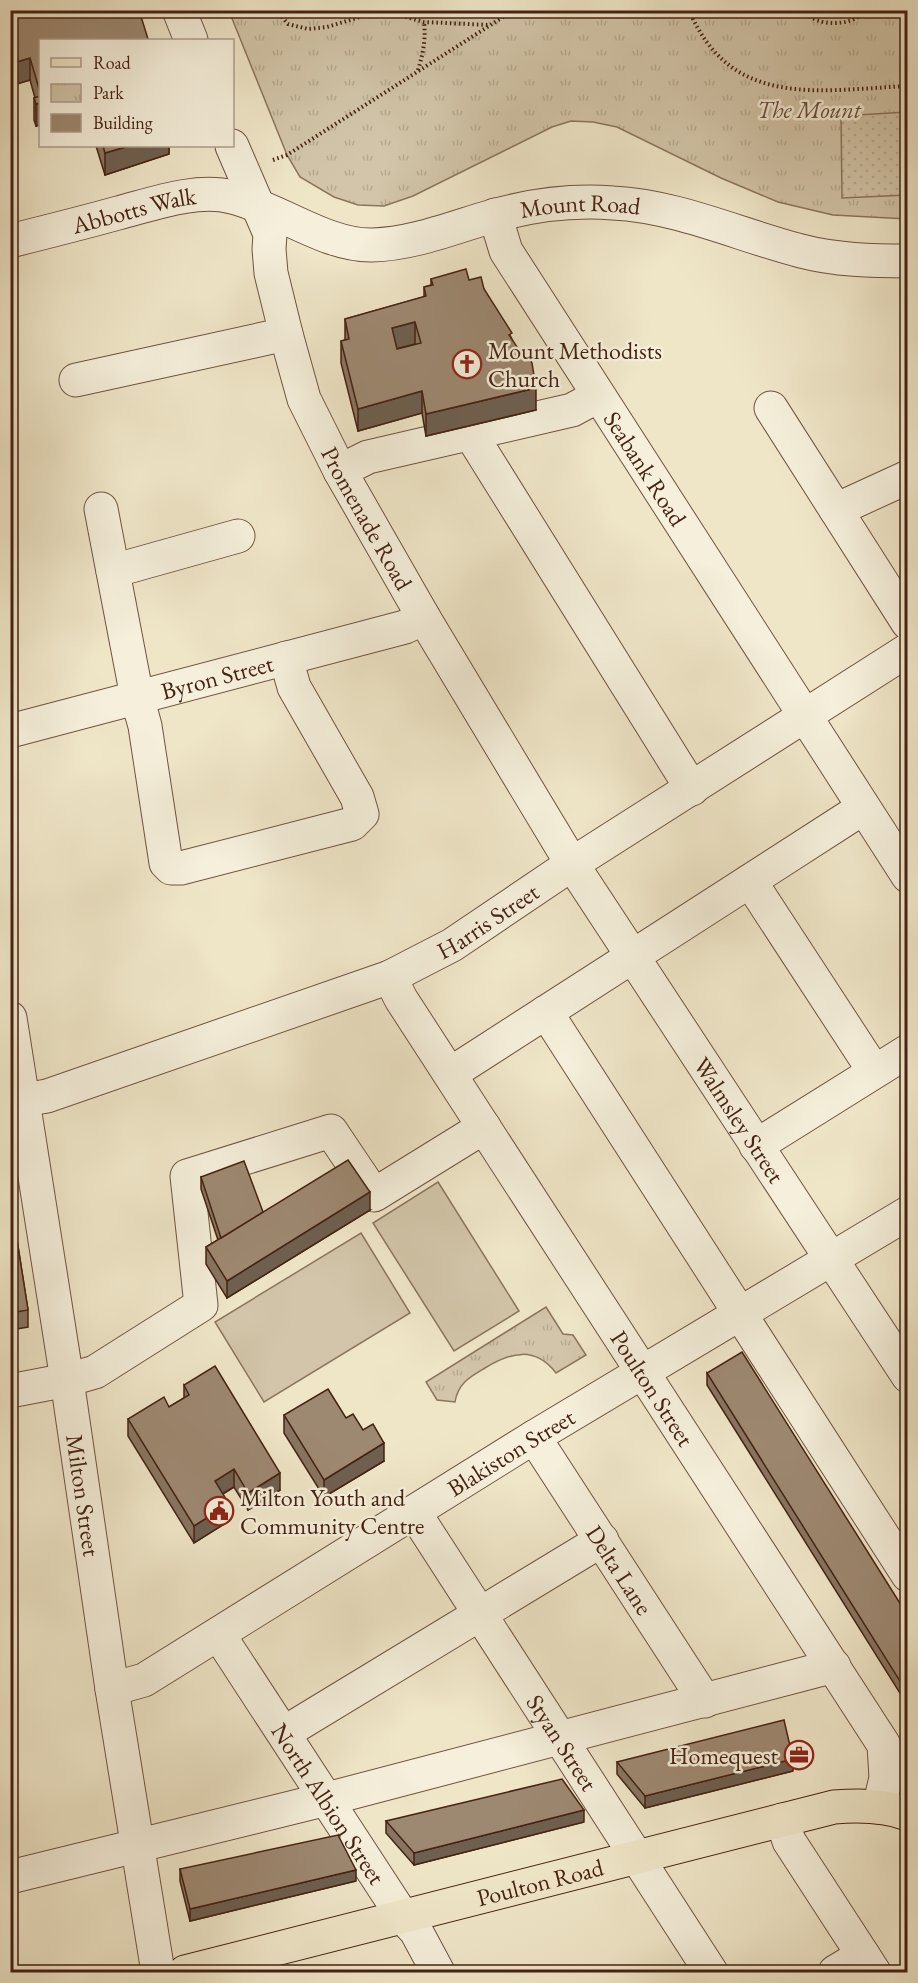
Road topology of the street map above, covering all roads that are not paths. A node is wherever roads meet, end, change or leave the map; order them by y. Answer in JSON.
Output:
{"nodes":[{"id":1,"x":179,"y":10,"type":"edge"},
{"id":2,"x":191,"y":39,"type":"edge"},
{"id":3,"x":238,"y":159,"type":"edge"},
{"id":4,"x":257,"y":204,"type":"junction"},
{"id":5,"x":495,"y":215,"type":"junction"},
{"id":6,"x":10,"y":242,"type":"edge"},
{"id":7,"x":908,"y":261,"type":"edge"},
{"id":8,"x":286,"y":334,"type":"junction"},
{"id":9,"x":76,"y":380,"type":"dead end"},
{"id":10,"x":598,"y":396,"type":"junction"},
{"id":11,"x":771,"y":408,"type":"dead end"},
{"id":12,"x":470,"y":433,"type":"junction"},
{"id":13,"x":340,"y":471,"type":"junction"},
{"id":14,"x":908,"y":477,"type":"edge"},
{"id":15,"x":101,"y":509,"type":"dead end"},
{"id":16,"x":836,"y":510,"type":"junction"},
{"id":17,"x":238,"y":536,"type":"dead end"},
{"id":18,"x":113,"y":571,"type":"junction"},
{"id":19,"x":424,"y":618,"type":"junction"},
{"id":20,"x":908,"y":623,"type":"edge"},
{"id":21,"x":908,"y":650,"type":"edge"},
{"id":22,"x":286,"y":658,"type":"junction"},
{"id":23,"x":137,"y":697,"type":"junction"},
{"id":24,"x":804,"y":716,"type":"junction"},
{"id":25,"x":10,"y":730,"type":"edge"},
{"id":26,"x":692,"y":789,"type":"junction"},
{"id":27,"x":863,"y":808,"type":"junction"},
{"id":28,"x":572,"y":864,"type":"junction"},
{"id":29,"x":908,"y":876,"type":"edge"},
{"id":30,"x":750,"y":881,"type":"junction"},
{"id":31,"x":632,"y":957,"type":"junction"},
{"id":32,"x":390,"y":977,"type":"junction"},
{"id":33,"x":546,"y":1012,"type":"junction"},
{"id":34,"x":10,"y":1018,"type":"edge"},
{"id":35,"x":908,"y":1052,"type":"edge"},
{"id":36,"x":874,"y":1071,"type":"junction"},
{"id":37,"x":450,"y":1074,"type":"junction"},
{"id":38,"x":18,"y":1097,"type":"edge"},
{"id":39,"x":484,"y":1127,"type":"junction"},
{"id":40,"x":756,"y":1146,"type":"junction"},
{"id":41,"x":908,"y":1213,"type":"edge"},
{"id":42,"x":830,"y":1259,"type":"junction"},
{"id":43,"x":739,"y":1313,"type":"junction"},
{"id":44,"x":642,"y":1374,"type":"junction"},
{"id":45,"x":908,"y":1376,"type":"edge"},
{"id":46,"x":67,"y":1380,"type":"junction"},
{"id":47,"x":10,"y":1391,"type":"edge"},
{"id":48,"x":534,"y":1437,"type":"junction"},
{"id":49,"x":414,"y":1512,"type":"junction"},
{"id":50,"x":602,"y":1540,"type":"junction"},
{"id":51,"x":908,"y":1575,"type":"edge"},
{"id":52,"x":479,"y":1615,"type":"junction"},
{"id":53,"x":219,"y":1635,"type":"junction"},
{"id":54,"x":834,"y":1666,"type":"junction"},
{"id":55,"x":112,"y":1689,"type":"junction"},
{"id":56,"x":705,"y":1701,"type":"junction"},
{"id":57,"x":284,"y":1733,"type":"junction"},
{"id":58,"x":559,"y":1739,"type":"junction"},
{"id":59,"x":327,"y":1799,"type":"junction"},
{"id":60,"x":895,"y":1810,"type":"edge"},
{"id":61,"x":782,"y":1820,"type":"junction"},
{"id":62,"x":136,"y":1845,"type":"junction"},
{"id":63,"x":636,"y":1857,"type":"junction"},
{"id":64,"x":10,"y":1877,"type":"edge"},
{"id":65,"x":403,"y":1917,"type":"junction"},
{"id":66,"x":868,"y":1964,"type":"edge"},
{"id":67,"x":704,"y":1970,"type":"edge"},
{"id":68,"x":158,"y":1972,"type":"edge"},
{"id":69,"x":185,"y":1972,"type":"edge"},
{"id":70,"x":438,"y":1972,"type":"edge"},
{"id":71,"x":835,"y":1972,"type":"edge"}],
"edges":[{"from":1,"to":2,"type":"street"},
{"from":3,"to":4,"type":"street","name":"Promenade Road"},
{"from":4,"to":5,"type":"street","name":"Mount Road"},
{"from":4,"to":6,"type":"street","name":"Abbotts Walk"},
{"from":4,"to":8,"type":"street","name":"Promenade Road"},
{"from":5,"to":7,"type":"street","name":"Mount Road"},
{"from":5,"to":10,"type":"street","name":"Seabank Road"},
{"from":8,"to":9,"type":"street"},
{"from":8,"to":13,"type":"street","name":"Promenade Road"},
{"from":10,"to":12,"type":"street"},
{"from":10,"to":24,"type":"street","name":"Seabank Road"},
{"from":11,"to":16,"type":"street"},
{"from":12,"to":13,"type":"street"},
{"from":12,"to":26,"type":"street"},
{"from":13,"to":19,"type":"street","name":"Promenade Road"},
{"from":14,"to":16,"type":"street"},
{"from":15,"to":18,"type":"street"},
{"from":16,"to":20,"type":"street"},
{"from":17,"to":18,"type":"street"},
{"from":18,"to":23,"type":"street"},
{"from":19,"to":22,"type":"street","name":"Byron Street"},
{"from":19,"to":28,"type":"street","name":"Promenade Road"},
{"from":21,"to":24,"type":"street","name":"Harris Street"},
{"from":22,"to":23,"type":"street","name":"Byron Street"},
{"from":22,"to":23,"type":"street"},
{"from":23,"to":25,"type":"street","name":"Byron Street"},
{"from":24,"to":26,"type":"street","name":"Harris Street"},
{"from":24,"to":27,"type":"street","name":"Seabank Road"},
{"from":26,"to":28,"type":"street","name":"Harris Street"},
{"from":27,"to":29,"type":"street","name":"Seabank Road"},
{"from":27,"to":30,"type":"street"},
{"from":28,"to":31,"type":"street","name":"Walmsley Street"},
{"from":28,"to":32,"type":"street","name":"Harris Street"},
{"from":30,"to":31,"type":"street"},
{"from":30,"to":36,"type":"street"},
{"from":31,"to":33,"type":"street"},
{"from":31,"to":40,"type":"street","name":"Walmsley Street"},
{"from":32,"to":37,"type":"street","name":"Poulton Street"},
{"from":32,"to":38,"type":"street","name":"Harris Street"},
{"from":33,"to":37,"type":"street"},
{"from":33,"to":43,"type":"street"},
{"from":34,"to":38,"type":"street","name":"Milton Street"},
{"from":35,"to":36,"type":"street"},
{"from":36,"to":40,"type":"street"},
{"from":37,"to":39,"type":"street","name":"Poulton Street"},
{"from":38,"to":46,"type":"street","name":"Milton Street"},
{"from":39,"to":44,"type":"street","name":"Poulton Street"},
{"from":39,"to":46,"type":"street"},
{"from":40,"to":42,"type":"street","name":"Walmsley Street"},
{"from":41,"to":42,"type":"street","name":"Blakiston Street"},
{"from":42,"to":43,"type":"street","name":"Blakiston Street"},
{"from":42,"to":45,"type":"street","name":"Walmsley Street"},
{"from":43,"to":44,"type":"street","name":"Blakiston Street"},
{"from":43,"to":51,"type":"street"},
{"from":44,"to":48,"type":"street","name":"Blakiston Street"},
{"from":44,"to":54,"type":"street","name":"Poulton Street"},
{"from":46,"to":47,"type":"street"},
{"from":46,"to":55,"type":"street","name":"Milton Street"},
{"from":48,"to":49,"type":"street","name":"Blakiston Street"},
{"from":48,"to":50,"type":"street","name":"Delta Lane"},
{"from":49,"to":52,"type":"street","name":"Styan Street"},
{"from":49,"to":53,"type":"street","name":"Blakiston Street"},
{"from":50,"to":52,"type":"street"},
{"from":50,"to":56,"type":"street","name":"Delta Lane"},
{"from":52,"to":57,"type":"street"},
{"from":52,"to":58,"type":"street","name":"Styan Street"},
{"from":53,"to":55,"type":"street","name":"Blakiston Street"},
{"from":53,"to":57,"type":"street","name":"North Albion Street"},
{"from":54,"to":56,"type":"street"},
{"from":54,"to":60,"type":"street","name":"Poulton Street"},
{"from":55,"to":62,"type":"street","name":"Milton Street"},
{"from":56,"to":58,"type":"street"},
{"from":57,"to":59,"type":"street","name":"North Albion Street"},
{"from":58,"to":59,"type":"street"},
{"from":58,"to":63,"type":"street","name":"Styan Street"},
{"from":59,"to":62,"type":"street"},
{"from":59,"to":65,"type":"street","name":"North Albion Street"},
{"from":60,"to":61,"type":"main road","name":"Poulton Road"},
{"from":61,"to":63,"type":"main road","name":"Poulton Road"},
{"from":61,"to":66,"type":"street"},
{"from":62,"to":64,"type":"street"},
{"from":62,"to":68,"type":"street","name":"Milton Street"},
{"from":63,"to":65,"type":"main road","name":"Poulton Road"},
{"from":63,"to":67,"type":"street","name":"Styan Street"},
{"from":65,"to":69,"type":"main road","name":"Poulton Road"},
{"from":65,"to":70,"type":"street","name":"North Albion Street"},
{"from":66,"to":71,"type":"street"}]}
